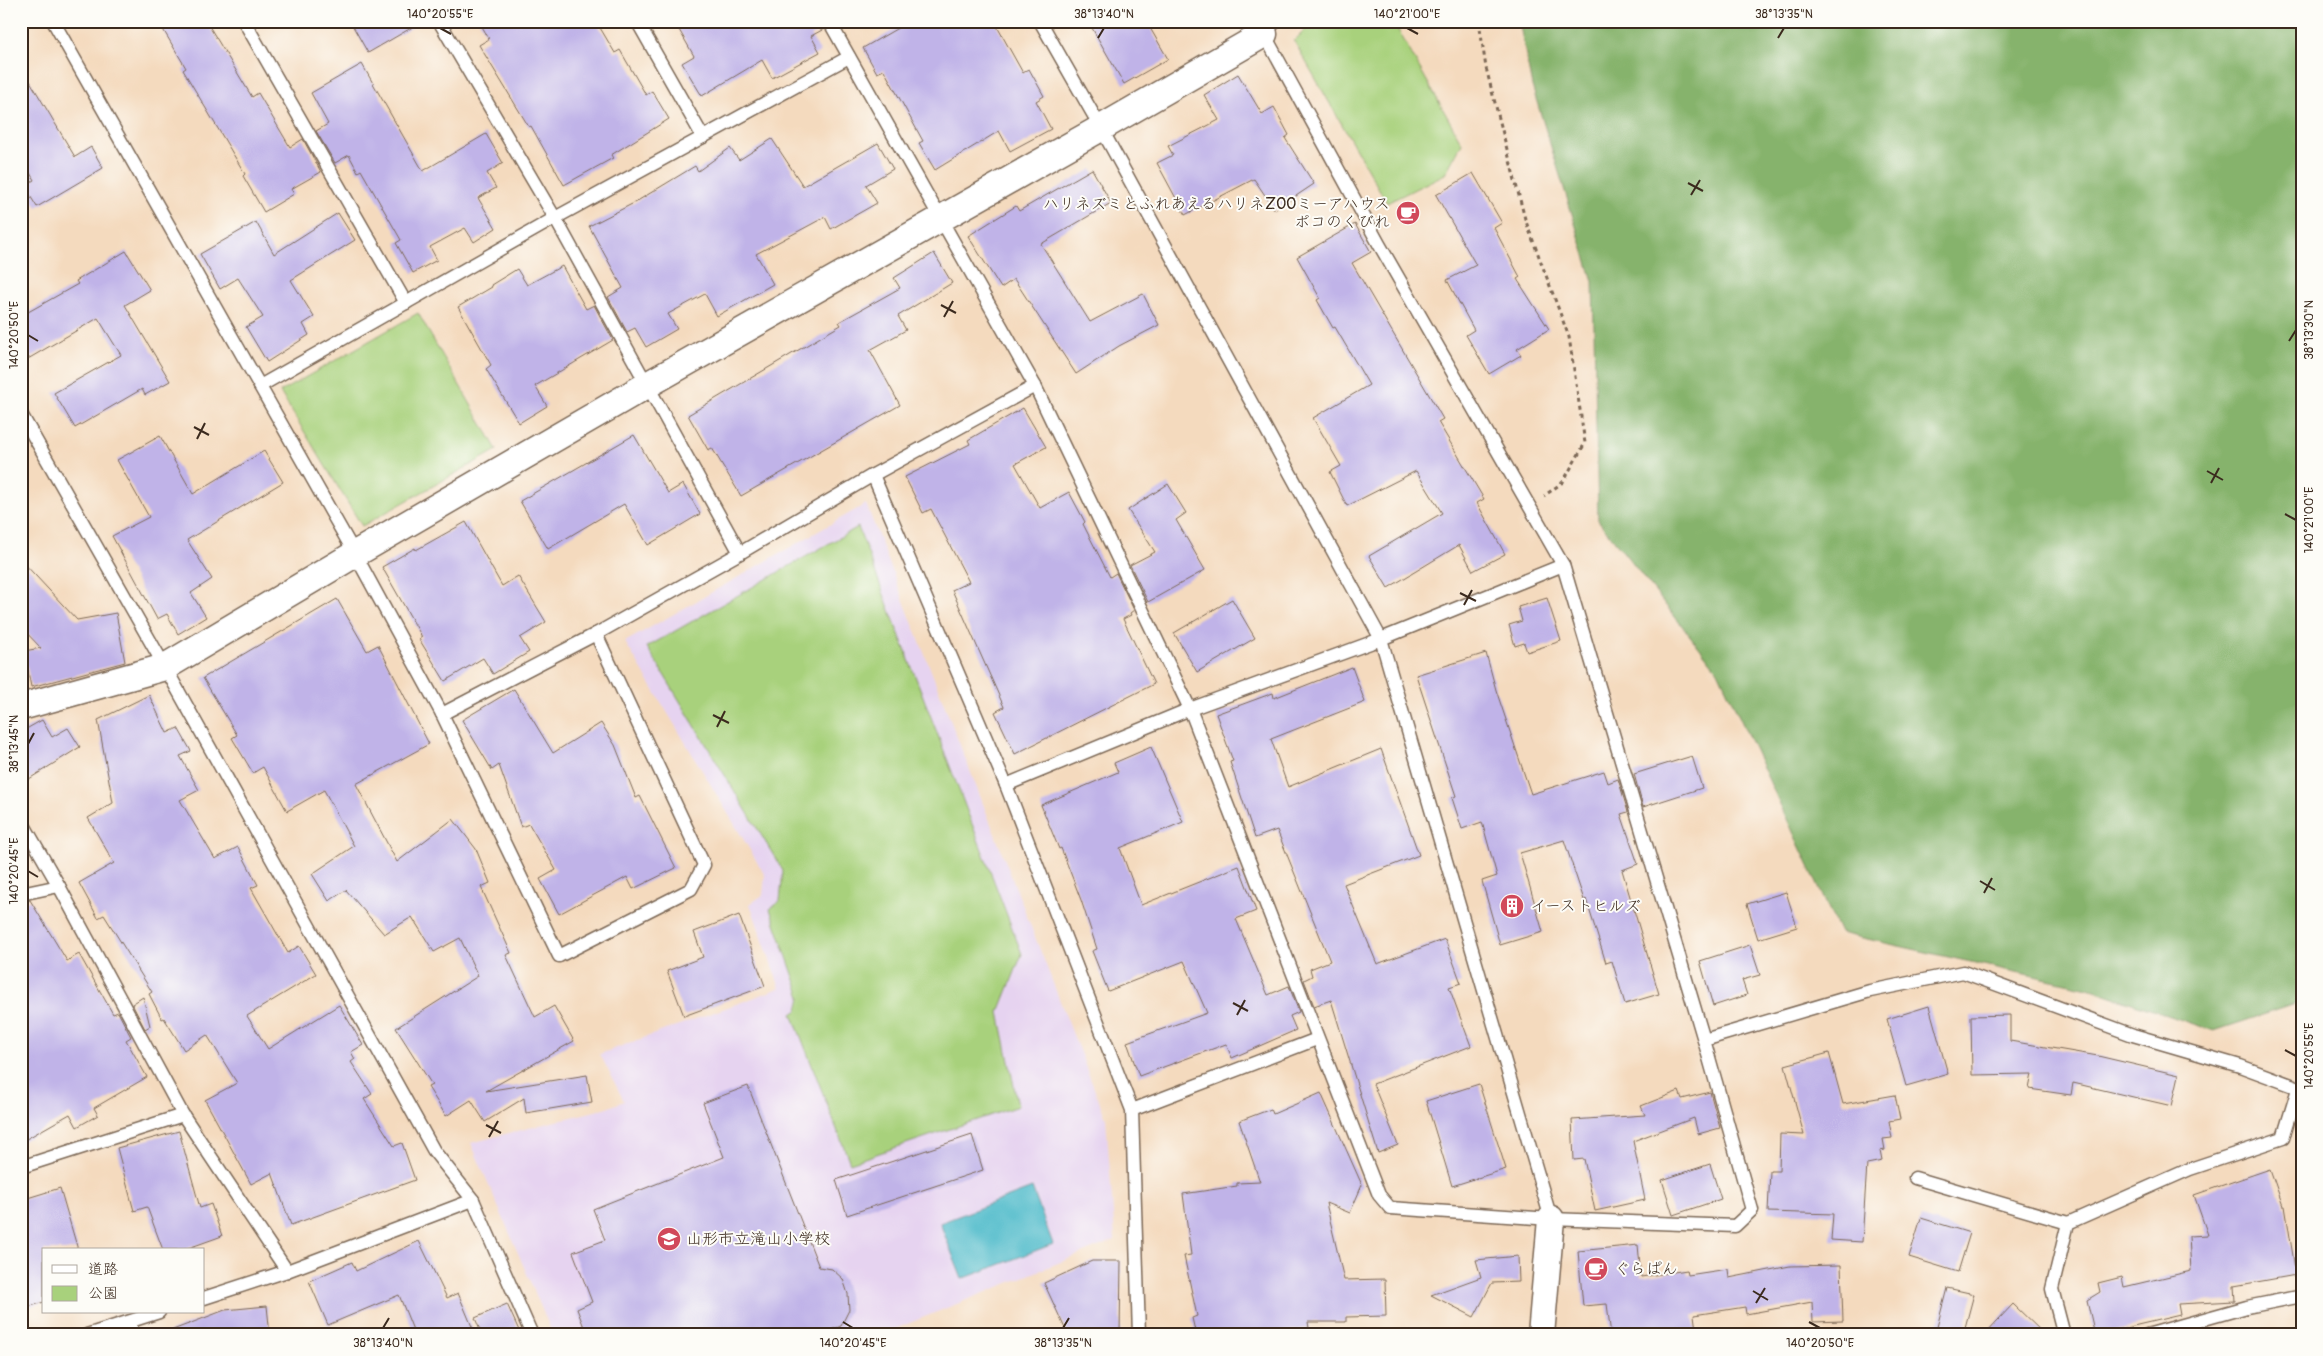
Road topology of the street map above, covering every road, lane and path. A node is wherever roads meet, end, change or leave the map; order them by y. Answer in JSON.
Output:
{"nodes":[{"id":1,"x":53,"y":21,"type":"edge"},
{"id":2,"x":244,"y":21,"type":"edge"},
{"id":3,"x":440,"y":21,"type":"edge"},
{"id":4,"x":637,"y":21,"type":"edge"},
{"id":5,"x":829,"y":21,"type":"edge"},
{"id":6,"x":1040,"y":21,"type":"edge"},
{"id":7,"x":1479,"y":21,"type":"edge"},
{"id":8,"x":1266,"y":25,"type":"edge"},
{"id":9,"x":849,"y":57,"type":"junction"},
{"id":10,"x":1101,"y":128,"type":"junction"},
{"id":11,"x":703,"y":137,"type":"junction"},
{"id":12,"x":555,"y":218,"type":"junction"},
{"id":13,"x":941,"y":218,"type":"junction"},
{"id":14,"x":406,"y":303,"type":"junction"},
{"id":15,"x":647,"y":385,"type":"junction"},
{"id":16,"x":260,"y":386,"type":"junction"},
{"id":17,"x":1035,"y":386,"type":"junction"},
{"id":18,"x":21,"y":414,"type":"edge"},
{"id":19,"x":873,"y":475,"type":"junction"},
{"id":20,"x":1529,"y":506,"type":"junction"},
{"id":21,"x":355,"y":554,"type":"junction"},
{"id":22,"x":740,"y":554,"type":"junction"},
{"id":23,"x":1563,"y":565,"type":"junction"},
{"id":24,"x":596,"y":634,"type":"junction"},
{"id":25,"x":1380,"y":639,"type":"junction"},
{"id":26,"x":165,"y":667,"type":"junction"},
{"id":27,"x":21,"y":707,"type":"edge"},
{"id":28,"x":1190,"y":709,"type":"junction"},
{"id":29,"x":442,"y":714,"type":"junction"},
{"id":30,"x":1006,"y":785,"type":"junction"},
{"id":31,"x":21,"y":820,"type":"edge"},
{"id":32,"x":60,"y":886,"type":"junction"},
{"id":33,"x":21,"y":894,"type":"edge"},
{"id":34,"x":1317,"y":1039,"type":"junction"},
{"id":35,"x":1704,"y":1040,"type":"junction"},
{"id":36,"x":2300,"y":1089,"type":"edge"},
{"id":37,"x":1132,"y":1110,"type":"junction"},
{"id":38,"x":183,"y":1115,"type":"junction"},
{"id":39,"x":21,"y":1167,"type":"edge"},
{"id":40,"x":1915,"y":1178,"type":"dead end"},
{"id":41,"x":473,"y":1200,"type":"junction"},
{"id":42,"x":1551,"y":1220,"type":"junction"},
{"id":43,"x":2068,"y":1223,"type":"junction"},
{"id":44,"x":287,"y":1271,"type":"junction"},
{"id":45,"x":2302,"y":1296,"type":"edge"},
{"id":46,"x":205,"y":1298,"type":"edge"},
{"id":47,"x":153,"y":1314,"type":"edge"},
{"id":48,"x":130,"y":1322,"type":"junction"},
{"id":49,"x":87,"y":1335,"type":"edge"},
{"id":50,"x":134,"y":1335,"type":"edge"},
{"id":51,"x":532,"y":1335,"type":"edge"},
{"id":52,"x":1139,"y":1335,"type":"edge"},
{"id":53,"x":1541,"y":1335,"type":"edge"},
{"id":54,"x":2064,"y":1335,"type":"edge"},
{"id":55,"x":2147,"y":1335,"type":"edge"}],
"edges":[{"from":1,"to":16,"type":"lane"},
{"from":2,"to":14,"type":"lane"},
{"from":3,"to":12,"type":"lane"},
{"from":4,"to":11,"type":"lane"},
{"from":5,"to":9,"type":"lane"},
{"from":6,"to":10,"type":"lane"},
{"from":7,"to":20,"type":"path"},
{"from":8,"to":10,"type":"street"},
{"from":8,"to":20,"type":"lane"},
{"from":9,"to":11,"type":"lane"},
{"from":9,"to":13,"type":"lane"},
{"from":10,"to":13,"type":"street"},
{"from":10,"to":25,"type":"lane"},
{"from":11,"to":12,"type":"lane"},
{"from":12,"to":14,"type":"lane"},
{"from":12,"to":15,"type":"lane"},
{"from":13,"to":15,"type":"street"},
{"from":13,"to":17,"type":"lane"},
{"from":14,"to":16,"type":"lane"},
{"from":15,"to":21,"type":"street"},
{"from":15,"to":22,"type":"lane"},
{"from":16,"to":21,"type":"lane"},
{"from":17,"to":19,"type":"lane"},
{"from":17,"to":28,"type":"lane"},
{"from":18,"to":26,"type":"lane"},
{"from":19,"to":22,"type":"lane"},
{"from":19,"to":30,"type":"lane"},
{"from":20,"to":23,"type":"lane"},
{"from":21,"to":26,"type":"street"},
{"from":21,"to":29,"type":"lane"},
{"from":22,"to":24,"type":"lane"},
{"from":23,"to":25,"type":"lane"},
{"from":23,"to":35,"type":"lane"},
{"from":24,"to":29,"type":"lane"},
{"from":24,"to":29,"type":"lane"},
{"from":25,"to":28,"type":"lane"},
{"from":25,"to":42,"type":"lane"},
{"from":26,"to":27,"type":"street"},
{"from":26,"to":41,"type":"lane"},
{"from":28,"to":30,"type":"lane"},
{"from":28,"to":34,"type":"lane"},
{"from":30,"to":37,"type":"lane"},
{"from":31,"to":32,"type":"lane"},
{"from":32,"to":33,"type":"lane"},
{"from":32,"to":38,"type":"lane"},
{"from":34,"to":37,"type":"lane"},
{"from":34,"to":42,"type":"lane"},
{"from":35,"to":36,"type":"lane"},
{"from":35,"to":42,"type":"lane"},
{"from":36,"to":43,"type":"lane"},
{"from":37,"to":52,"type":"lane"},
{"from":38,"to":39,"type":"lane"},
{"from":38,"to":44,"type":"lane"},
{"from":40,"to":43,"type":"lane"},
{"from":41,"to":44,"type":"lane"},
{"from":41,"to":51,"type":"lane"},
{"from":42,"to":53,"type":"street"},
{"from":43,"to":54,"type":"lane"},
{"from":44,"to":46,"type":"lane"},
{"from":45,"to":55,"type":"lane"},
{"from":47,"to":48,"type":"lane"},
{"from":48,"to":49,"type":"lane"},
{"from":48,"to":50,"type":"lane"}]}
